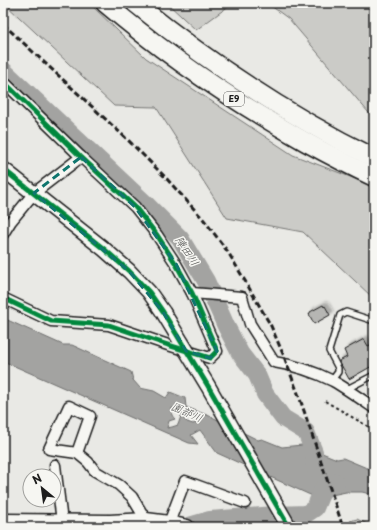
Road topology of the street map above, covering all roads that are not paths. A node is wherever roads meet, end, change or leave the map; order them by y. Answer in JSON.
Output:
{"nodes":[{"id":1,"x":105,"y":3,"type":"edge"},
{"id":2,"x":135,"y":3,"type":"edge"},
{"id":3,"x":3,"y":81,"type":"edge"},
{"id":4,"x":81,"y":157,"type":"junction"},
{"id":5,"x":374,"y":158,"type":"edge"},
{"id":6,"x":3,"y":169,"type":"edge"},
{"id":7,"x":374,"y":177,"type":"edge"},
{"id":8,"x":34,"y":193,"type":"junction"},
{"id":9,"x":3,"y":234,"type":"edge"},
{"id":10,"x":192,"y":293,"type":"junction"},
{"id":11,"x":3,"y":298,"type":"edge"},
{"id":12,"x":374,"y":320,"type":"edge"},
{"id":13,"x":374,"y":375,"type":"edge"},
{"id":14,"x":332,"y":380,"type":"junction"},
{"id":15,"x":347,"y":389,"type":"junction"},
{"id":16,"x":374,"y":408,"type":"edge"},
{"id":17,"x":77,"y":453,"type":"junction"},
{"id":18,"x":55,"y":465,"type":"dead end"},
{"id":19,"x":245,"y":503,"type":"dead end"},
{"id":20,"x":146,"y":520,"type":"junction"},
{"id":21,"x":3,"y":521,"type":"edge"},
{"id":22,"x":62,"y":522,"type":"junction"},
{"id":23,"x":112,"y":524,"type":"edge"},
{"id":24,"x":179,"y":525,"type":"edge"},
{"id":25,"x":289,"y":527,"type":"edge"}],
"edges":[{"from":1,"to":7,"type":"highway","number":"E9"},
{"from":2,"to":5,"type":"highway","number":"E9"},
{"from":3,"to":4,"type":"street"},
{"from":4,"to":8,"type":"street"},
{"from":4,"to":10,"type":"street"},
{"from":6,"to":8,"type":"street"},
{"from":8,"to":9,"type":"street"},
{"from":8,"to":25,"type":"street","bridge":true},
{"from":10,"to":11,"type":"street"},
{"from":10,"to":14,"type":"street"},
{"from":12,"to":14,"type":"lane"},
{"from":13,"to":15,"type":"lane"},
{"from":14,"to":15,"type":"street"},
{"from":15,"to":16,"type":"street"},
{"from":17,"to":17,"type":"street"},
{"from":17,"to":20,"type":"street"},
{"from":18,"to":22,"type":"street"},
{"from":19,"to":24,"type":"street"},
{"from":20,"to":23,"type":"street"},
{"from":20,"to":24,"type":"street"},
{"from":21,"to":22,"type":"street"},
{"from":22,"to":23,"type":"street"}]}
